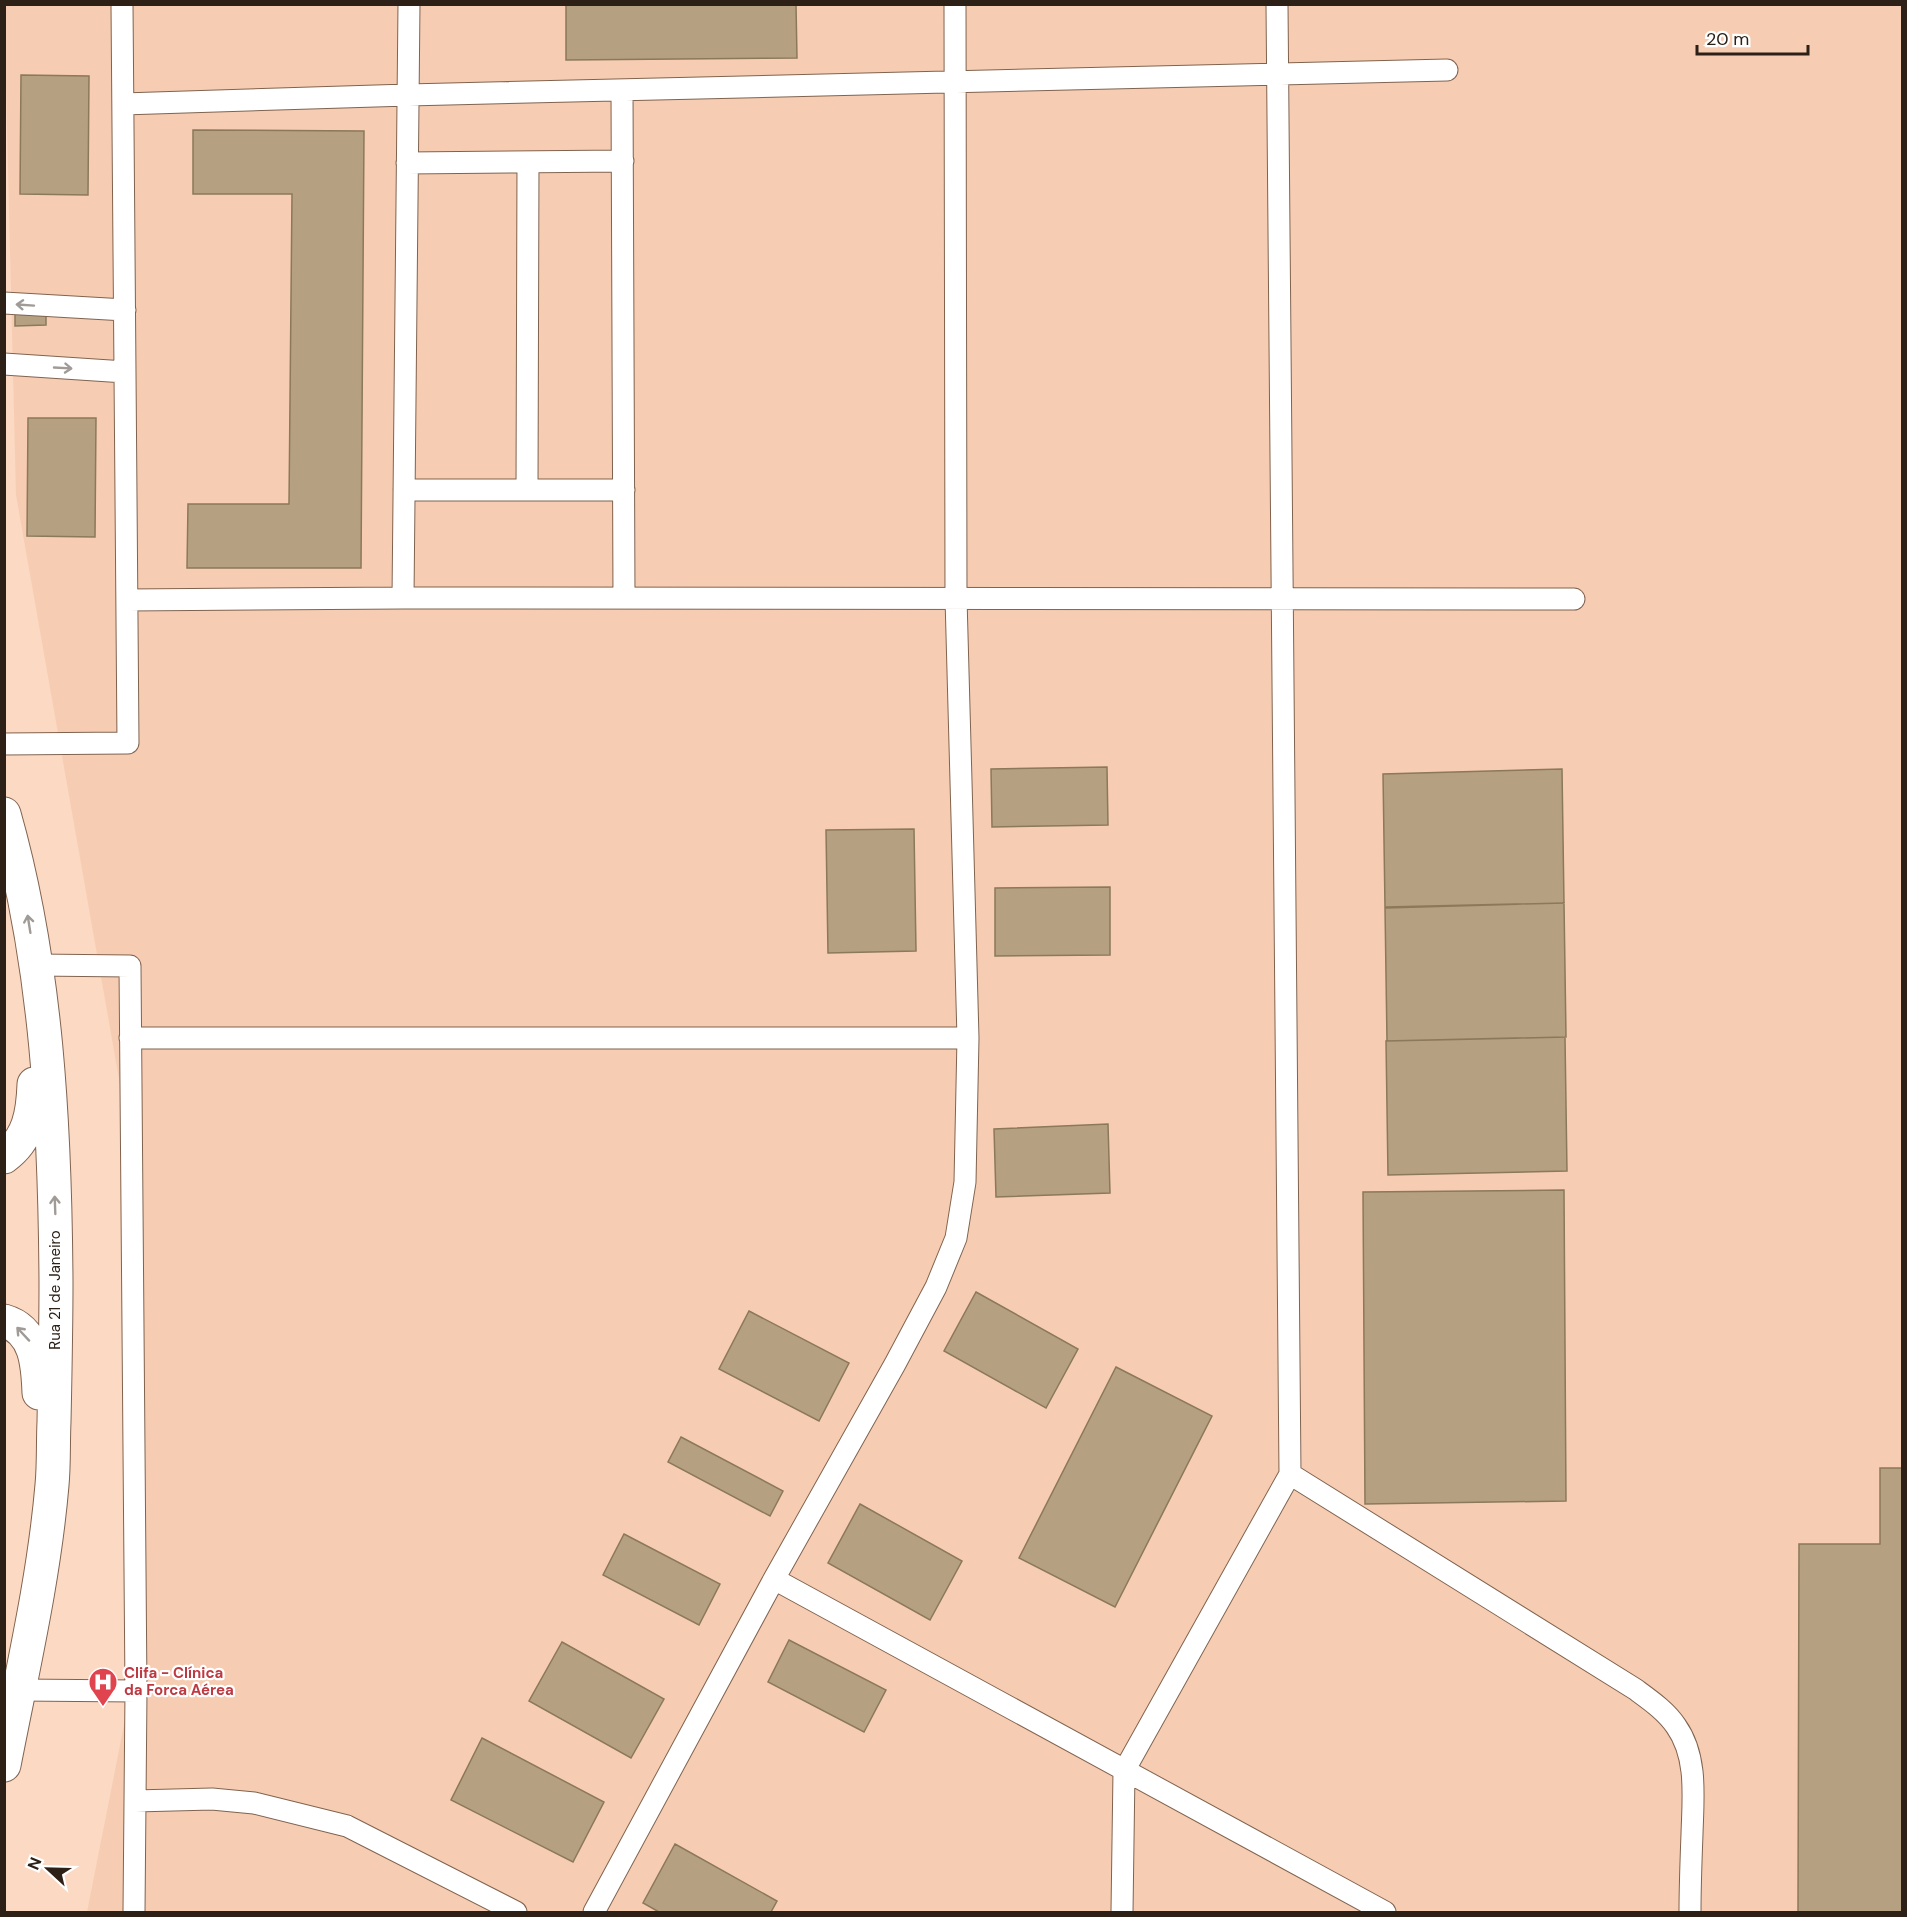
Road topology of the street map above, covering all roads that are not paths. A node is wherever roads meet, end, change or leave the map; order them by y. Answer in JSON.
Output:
{"nodes":[{"id":1,"x":122,"y":4,"type":"edge"},
{"id":2,"x":409,"y":4,"type":"edge"},
{"id":3,"x":955,"y":4,"type":"edge"},
{"id":4,"x":1276,"y":4,"type":"edge"},
{"id":5,"x":1447,"y":70,"type":"dead end"},
{"id":6,"x":1277,"y":74,"type":"junction"},
{"id":7,"x":954,"y":82,"type":"junction"},
{"id":8,"x":622,"y":90,"type":"junction"},
{"id":9,"x":408,"y":95,"type":"junction"},
{"id":10,"x":123,"y":104,"type":"junction"},
{"id":11,"x":623,"y":161,"type":"junction"},
{"id":12,"x":528,"y":162,"type":"junction"},
{"id":13,"x":407,"y":163,"type":"junction"},
{"id":14,"x":4,"y":303,"type":"edge"},
{"id":15,"x":125,"y":310,"type":"junction"},
{"id":16,"x":4,"y":364,"type":"edge"},
{"id":17,"x":125,"y":372,"type":"junction"},
{"id":18,"x":404,"y":490,"type":"junction"},
{"id":19,"x":527,"y":490,"type":"junction"},
{"id":20,"x":624,"y":490,"type":"junction"},
{"id":21,"x":404,"y":598,"type":"junction"},
{"id":22,"x":624,"y":598,"type":"junction"},
{"id":23,"x":956,"y":598,"type":"junction"},
{"id":24,"x":1282,"y":599,"type":"junction"},
{"id":25,"x":1574,"y":599,"type":"dead end"},
{"id":26,"x":127,"y":600,"type":"junction"},
{"id":27,"x":4,"y":744,"type":"edge"},
{"id":28,"x":4,"y":814,"type":"edge"},
{"id":29,"x":37,"y":974,"type":"junction"},
{"id":30,"x":130,"y":1038,"type":"junction"},
{"id":31,"x":968,"y":1038,"type":"junction"},
{"id":32,"x":4,"y":1157,"type":"edge"},
{"id":33,"x":4,"y":1321,"type":"edge"},
{"id":34,"x":1290,"y":1474,"type":"junction"},
{"id":35,"x":774,"y":1579,"type":"junction"},
{"id":36,"x":34,"y":1619,"type":"junction"},
{"id":37,"x":20,"y":1690,"type":"junction"},
{"id":38,"x":136,"y":1691,"type":"junction"},
{"id":39,"x":4,"y":1765,"type":"edge"},
{"id":40,"x":1124,"y":1771,"type":"junction"},
{"id":41,"x":135,"y":1801,"type":"junction"},
{"id":42,"x":134,"y":1912,"type":"edge"},
{"id":43,"x":516,"y":1912,"type":"edge"},
{"id":44,"x":594,"y":1912,"type":"edge"},
{"id":45,"x":1122,"y":1912,"type":"edge"},
{"id":46,"x":1385,"y":1912,"type":"edge"},
{"id":47,"x":1690,"y":1912,"type":"edge"}],
"edges":[{"from":1,"to":10,"type":"lane"},
{"from":2,"to":9,"type":"lane"},
{"from":3,"to":7,"type":"lane"},
{"from":4,"to":6,"type":"lane"},
{"from":5,"to":6,"type":"lane"},
{"from":6,"to":7,"type":"lane"},
{"from":6,"to":24,"type":"lane"},
{"from":7,"to":8,"type":"lane"},
{"from":7,"to":23,"type":"lane"},
{"from":8,"to":9,"type":"lane"},
{"from":8,"to":11,"type":"lane"},
{"from":9,"to":10,"type":"lane"},
{"from":9,"to":13,"type":"lane"},
{"from":10,"to":15,"type":"lane"},
{"from":11,"to":12,"type":"lane"},
{"from":11,"to":20,"type":"lane"},
{"from":12,"to":13,"type":"lane"},
{"from":12,"to":19,"type":"lane"},
{"from":13,"to":18,"type":"lane"},
{"from":15,"to":14,"type":"lane","one_way":true},
{"from":15,"to":17,"type":"lane"},
{"from":16,"to":17,"type":"lane","one_way":true},
{"from":17,"to":26,"type":"lane"},
{"from":18,"to":19,"type":"lane"},
{"from":18,"to":21,"type":"lane"},
{"from":19,"to":20,"type":"lane"},
{"from":20,"to":22,"type":"lane"},
{"from":21,"to":22,"type":"lane"},
{"from":21,"to":26,"type":"lane"},
{"from":22,"to":23,"type":"lane"},
{"from":23,"to":24,"type":"lane"},
{"from":23,"to":31,"type":"lane"},
{"from":24,"to":25,"type":"lane"},
{"from":24,"to":34,"type":"lane"},
{"from":26,"to":27,"type":"lane"},
{"from":29,"to":28,"type":"main road","name":"Rua 21 de Janeiro","one_way":true},
{"from":29,"to":30,"type":"lane"},
{"from":29,"to":32,"type":"main road"},
{"from":36,"to":29,"type":"main road","name":"Rua 21 de Janeiro","one_way":true},
{"from":30,"to":31,"type":"lane"},
{"from":30,"to":38,"type":"lane"},
{"from":31,"to":35,"type":"lane"},
{"from":36,"to":33,"type":"main road","one_way":true},
{"from":34,"to":40,"type":"lane"},
{"from":34,"to":47,"type":"lane"},
{"from":35,"to":40,"type":"lane"},
{"from":35,"to":44,"type":"lane"},
{"from":36,"to":37,"type":"main road","name":"Rua 21 de Janeiro"},
{"from":37,"to":38,"type":"lane"},
{"from":37,"to":39,"type":"main road","name":"Rua 21 de Janeiro"},
{"from":38,"to":41,"type":"lane"},
{"from":40,"to":45,"type":"lane"},
{"from":40,"to":46,"type":"lane"},
{"from":41,"to":42,"type":"lane"},
{"from":41,"to":43,"type":"lane"}]}
